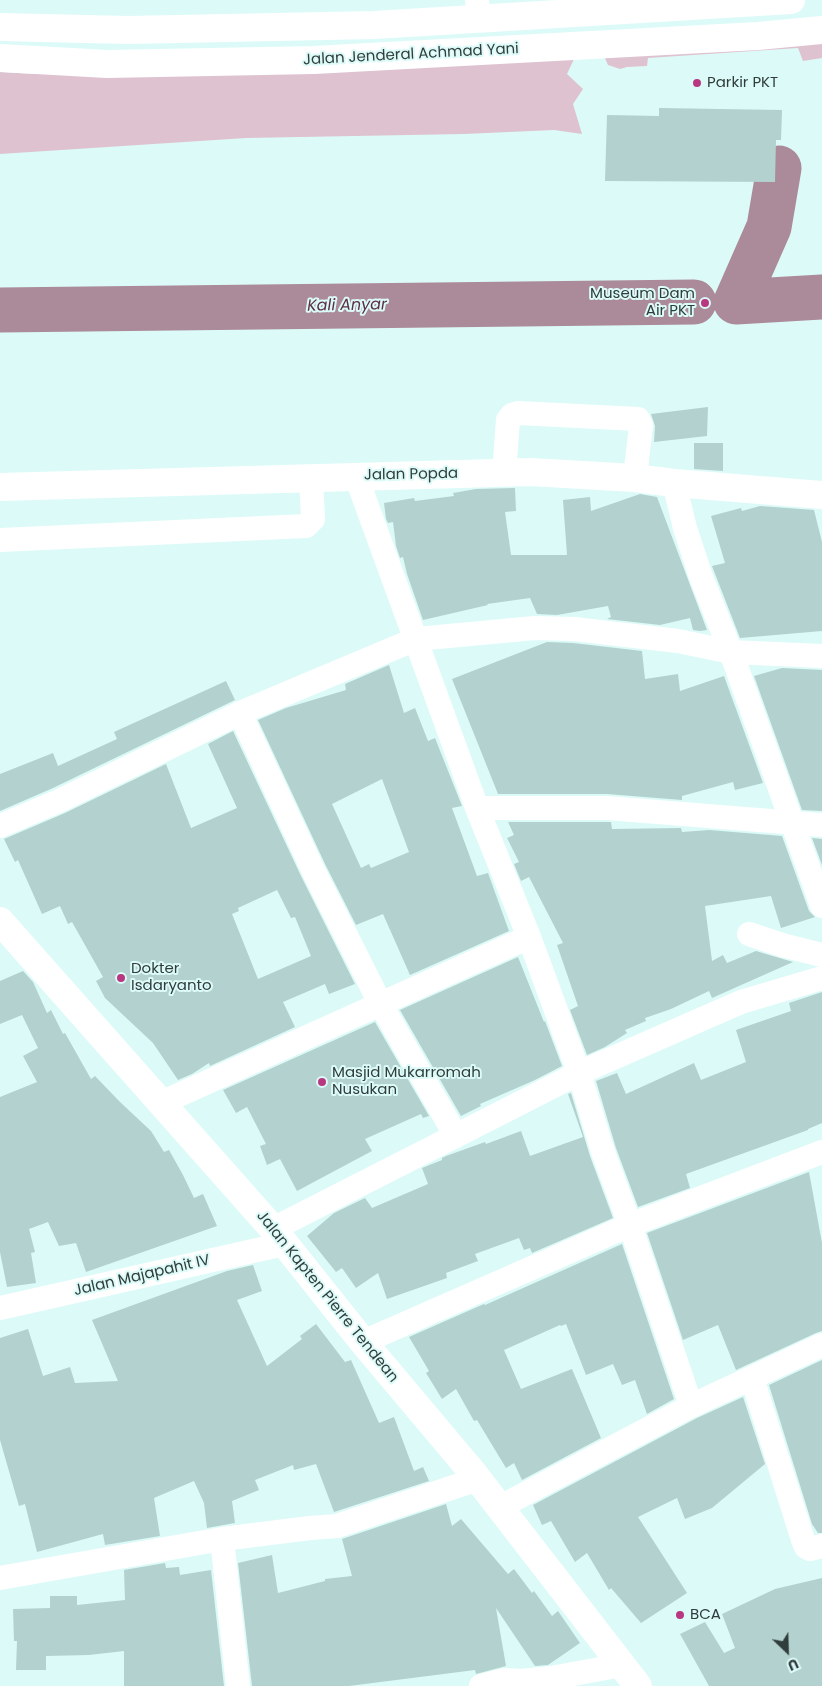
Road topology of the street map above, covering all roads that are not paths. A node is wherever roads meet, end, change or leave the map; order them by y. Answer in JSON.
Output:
{"nodes":[{"id":1,"x":790,"y":0,"type":"edge"},
{"id":2,"x":478,"y":10,"type":"edge"},
{"id":3,"x":0,"y":27,"type":"edge"},
{"id":4,"x":822,"y":30,"type":"edge"},
{"id":5,"x":0,"y":58,"type":"edge"},
{"id":6,"x":504,"y":474,"type":"junction"},
{"id":7,"x":356,"y":476,"type":"junction"},
{"id":8,"x":311,"y":478,"type":"junction"},
{"id":9,"x":635,"y":478,"type":"junction"},
{"id":10,"x":674,"y":483,"type":"junction"},
{"id":11,"x":0,"y":487,"type":"edge"},
{"id":12,"x":822,"y":495,"type":"edge"},
{"id":13,"x":0,"y":540,"type":"edge"},
{"id":14,"x":416,"y":639,"type":"junction"},
{"id":15,"x":731,"y":652,"type":"junction"},
{"id":16,"x":822,"y":656,"type":"edge"},
{"id":17,"x":240,"y":713,"type":"junction"},
{"id":18,"x":477,"y":808,"type":"junction"},
{"id":19,"x":792,"y":823,"type":"junction"},
{"id":20,"x":822,"y":825,"type":"edge"},
{"id":21,"x":0,"y":826,"type":"edge"},
{"id":22,"x":822,"y":906,"type":"edge"},
{"id":23,"x":0,"y":921,"type":"edge"},
{"id":24,"x":749,"y":934,"type":"dead end"},
{"id":25,"x":529,"y":937,"type":"junction"},
{"id":26,"x":822,"y":955,"type":"edge"},
{"id":27,"x":822,"y":978,"type":"edge"},
{"id":28,"x":380,"y":1003,"type":"junction"},
{"id":29,"x":579,"y":1073,"type":"junction"},
{"id":30,"x":161,"y":1103,"type":"junction"},
{"id":31,"x":456,"y":1136,"type":"junction"},
{"id":32,"x":822,"y":1152,"type":"edge"},
{"id":33,"x":630,"y":1225,"type":"junction"},
{"id":34,"x":278,"y":1236,"type":"junction"},
{"id":35,"x":0,"y":1308,"type":"edge"},
{"id":36,"x":363,"y":1342,"type":"junction"},
{"id":37,"x":822,"y":1345,"type":"edge"},
{"id":38,"x":752,"y":1378,"type":"junction"},
{"id":39,"x":692,"y":1406,"type":"junction"},
{"id":40,"x":478,"y":1479,"type":"junction"},
{"id":41,"x":500,"y":1507,"type":"junction"},
{"id":42,"x":222,"y":1539,"type":"junction"},
{"id":43,"x":822,"y":1546,"type":"edge"},
{"id":44,"x":0,"y":1578,"type":"edge"},
{"id":45,"x":622,"y":1664,"type":"junction"},
{"id":46,"x":521,"y":1683,"type":"edge"},
{"id":47,"x":238,"y":1686,"type":"edge"},
{"id":48,"x":481,"y":1686,"type":"edge"},
{"id":49,"x":638,"y":1686,"type":"edge"}],
"edges":[{"from":1,"to":2,"type":"main road"},
{"from":2,"to":3,"type":"main road"},
{"from":4,"to":5,"type":"main road","name":"Jalan Jenderal Achmad Yani"},
{"from":6,"to":7,"type":"main road","name":"Jalan Popda"},
{"from":6,"to":9,"type":"main road","name":"Jalan Popda"},
{"from":6,"to":9,"type":"street"},
{"from":7,"to":8,"type":"main road","name":"Jalan Popda"},
{"from":7,"to":14,"type":"street"},
{"from":8,"to":11,"type":"main road","name":"Jalan Popda"},
{"from":8,"to":13,"type":"street"},
{"from":9,"to":10,"type":"main road","name":"Jalan Popda"},
{"from":10,"to":12,"type":"main road","name":"Jalan Popda"},
{"from":10,"to":15,"type":"street"},
{"from":14,"to":15,"type":"street"},
{"from":14,"to":17,"type":"street"},
{"from":14,"to":18,"type":"street"},
{"from":15,"to":16,"type":"street"},
{"from":15,"to":19,"type":"street"},
{"from":17,"to":21,"type":"street"},
{"from":17,"to":28,"type":"street"},
{"from":18,"to":19,"type":"street"},
{"from":18,"to":25,"type":"street"},
{"from":19,"to":20,"type":"street"},
{"from":19,"to":22,"type":"street"},
{"from":23,"to":30,"type":"main road","name":"Jalan Kapten Pierre Tendean"},
{"from":24,"to":26,"type":"street"},
{"from":25,"to":28,"type":"street"},
{"from":25,"to":29,"type":"street"},
{"from":27,"to":29,"type":"street","name":"Jalan Majapahit IV"},
{"from":28,"to":30,"type":"street"},
{"from":28,"to":31,"type":"street"},
{"from":29,"to":31,"type":"street","name":"Jalan Majapahit IV"},
{"from":29,"to":33,"type":"street"},
{"from":30,"to":34,"type":"main road","name":"Jalan Kapten Pierre Tendean"},
{"from":31,"to":34,"type":"street","name":"Jalan Majapahit IV"},
{"from":32,"to":33,"type":"street"},
{"from":33,"to":36,"type":"street"},
{"from":33,"to":39,"type":"street"},
{"from":34,"to":35,"type":"street","name":"Jalan Majapahit IV"},
{"from":34,"to":36,"type":"main road","name":"Jalan Kapten Pierre Tendean"},
{"from":36,"to":40,"type":"main road","name":"Jalan Kapten Pierre Tendean"},
{"from":37,"to":38,"type":"street"},
{"from":38,"to":39,"type":"street"},
{"from":38,"to":43,"type":"street"},
{"from":39,"to":41,"type":"street"},
{"from":40,"to":41,"type":"main road","name":"Jalan Kapten Pierre Tendean"},
{"from":40,"to":42,"type":"street"},
{"from":41,"to":45,"type":"main road","name":"Jalan Kapten Pierre Tendean"},
{"from":42,"to":44,"type":"street"},
{"from":42,"to":47,"type":"street"},
{"from":45,"to":46,"type":"street"},
{"from":45,"to":49,"type":"main road","name":"Jalan Kapten Pierre Tendean"},
{"from":46,"to":48,"type":"street"}]}
